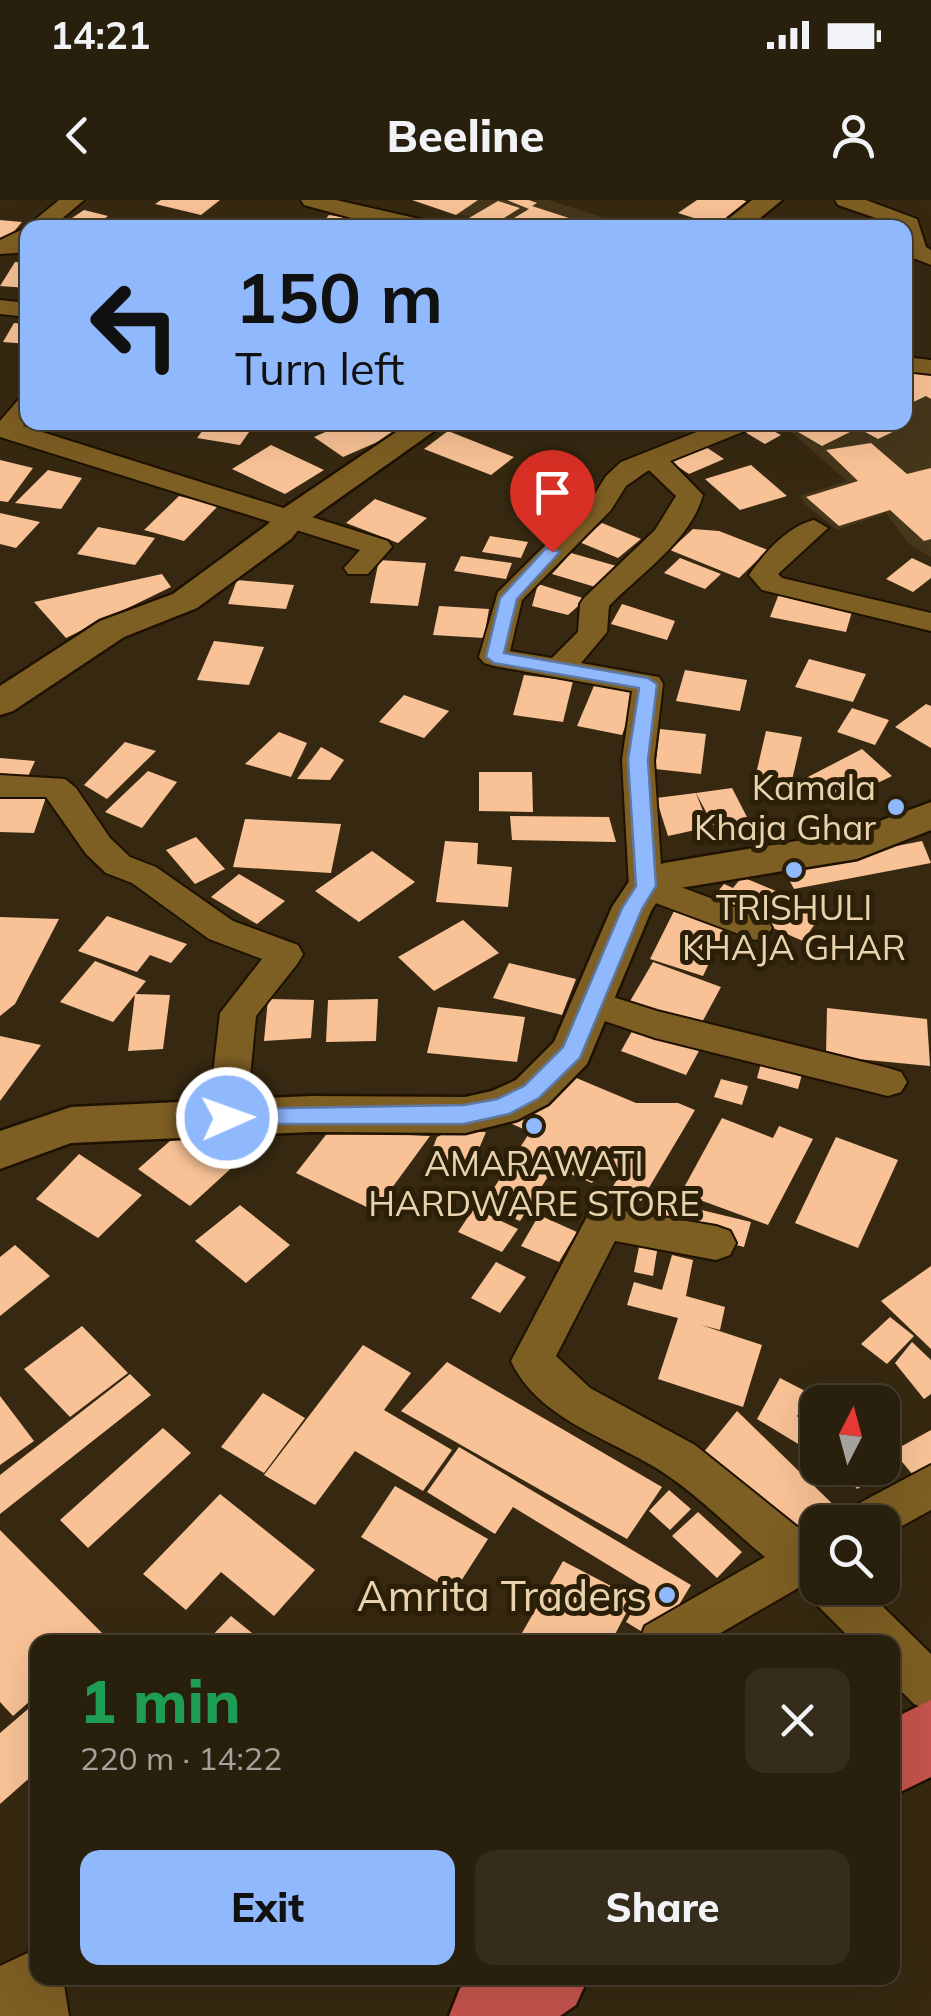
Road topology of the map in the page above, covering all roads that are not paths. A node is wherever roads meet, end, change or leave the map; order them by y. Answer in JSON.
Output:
{"nodes":[{"id":1,"x":73,"y":200,"type":"edge"},
{"id":2,"x":312,"y":200,"type":"edge"},
{"id":3,"x":768,"y":200,"type":"edge"},
{"id":4,"x":846,"y":200,"type":"edge"},
{"id":5,"x":47,"y":220,"type":"edge"},
{"id":6,"x":382,"y":220,"type":"edge"},
{"id":7,"x":741,"y":220,"type":"edge"},
{"id":8,"x":898,"y":220,"type":"edge"},
{"id":9,"x":912,"y":236,"type":"edge"},
{"id":10,"x":931,"y":258,"type":"edge"},
{"id":11,"x":20,"y":413,"type":"edge"},
{"id":12,"x":417,"y":430,"type":"edge"},
{"id":13,"x":726,"y":430,"type":"edge"},
{"id":14,"x":22,"y":433,"type":"junction"},
{"id":15,"x":0,"y":452,"type":"edge"},
{"id":16,"x":653,"y":459,"type":"junction"},
{"id":17,"x":292,"y":517,"type":"junction"},
{"id":18,"x":814,"y":528,"type":"dead end"},
{"id":19,"x":358,"y":568,"type":"dead end"},
{"id":20,"x":931,"y":622,"type":"edge"},
{"id":21,"x":559,"y":668,"type":"junction"},
{"id":22,"x":0,"y":703,"type":"edge"},
{"id":23,"x":0,"y":786,"type":"edge"},
{"id":24,"x":931,"y":815,"type":"edge"},
{"id":25,"x":646,"y":886,"type":"junction"},
{"id":26,"x":755,"y":928,"type":"dead end"},
{"id":27,"x":594,"y":1004,"type":"junction"},
{"id":28,"x":888,"y":1082,"type":"dead end"},
{"id":29,"x":227,"y":1118,"type":"junction"},
{"id":30,"x":0,"y":1151,"type":"edge"},
{"id":31,"x":716,"y":1243,"type":"dead end"},
{"id":32,"x":931,"y":1486,"type":"edge"},
{"id":33,"x":898,"y":1505,"type":"edge"},
{"id":34,"x":800,"y":1554,"type":"edge"},
{"id":35,"x":800,"y":1577,"type":"edge"},
{"id":36,"x":852,"y":1605,"type":"edge"},
{"id":37,"x":677,"y":1635,"type":"edge"},
{"id":38,"x":880,"y":1635,"type":"edge"},
{"id":39,"x":900,"y":1656,"type":"edge"},
{"id":40,"x":931,"y":1687,"type":"edge"},
{"id":41,"x":931,"y":1736,"type":"edge"},
{"id":42,"x":900,"y":1755,"type":"edge"},
{"id":43,"x":538,"y":1985,"type":"edge"},
{"id":44,"x":488,"y":2016,"type":"edge"}],
"edges":[{"from":1,"to":5,"type":"street"},
{"from":2,"to":6,"type":"street"},
{"from":3,"to":7,"type":"street"},
{"from":4,"to":8,"type":"street"},
{"from":9,"to":10,"type":"street"},
{"from":11,"to":14,"type":"street"},
{"from":12,"to":17,"type":"street"},
{"from":13,"to":16,"type":"street"},
{"from":14,"to":15,"type":"street"},
{"from":14,"to":17,"type":"street"},
{"from":16,"to":21,"type":"street"},
{"from":16,"to":21,"type":"street"},
{"from":17,"to":19,"type":"street"},
{"from":17,"to":22,"type":"street"},
{"from":18,"to":20,"type":"street"},
{"from":21,"to":25,"type":"street"},
{"from":23,"to":29,"type":"street"},
{"from":24,"to":25,"type":"street"},
{"from":25,"to":26,"type":"street"},
{"from":25,"to":27,"type":"street"},
{"from":27,"to":28,"type":"street"},
{"from":27,"to":29,"type":"street"},
{"from":29,"to":30,"type":"street"},
{"from":31,"to":34,"type":"street"},
{"from":32,"to":33,"type":"street"},
{"from":35,"to":37,"type":"street"},
{"from":36,"to":38,"type":"street"},
{"from":39,"to":40,"type":"street"},
{"from":41,"to":42,"type":"highway"},
{"from":43,"to":44,"type":"highway"}]}
